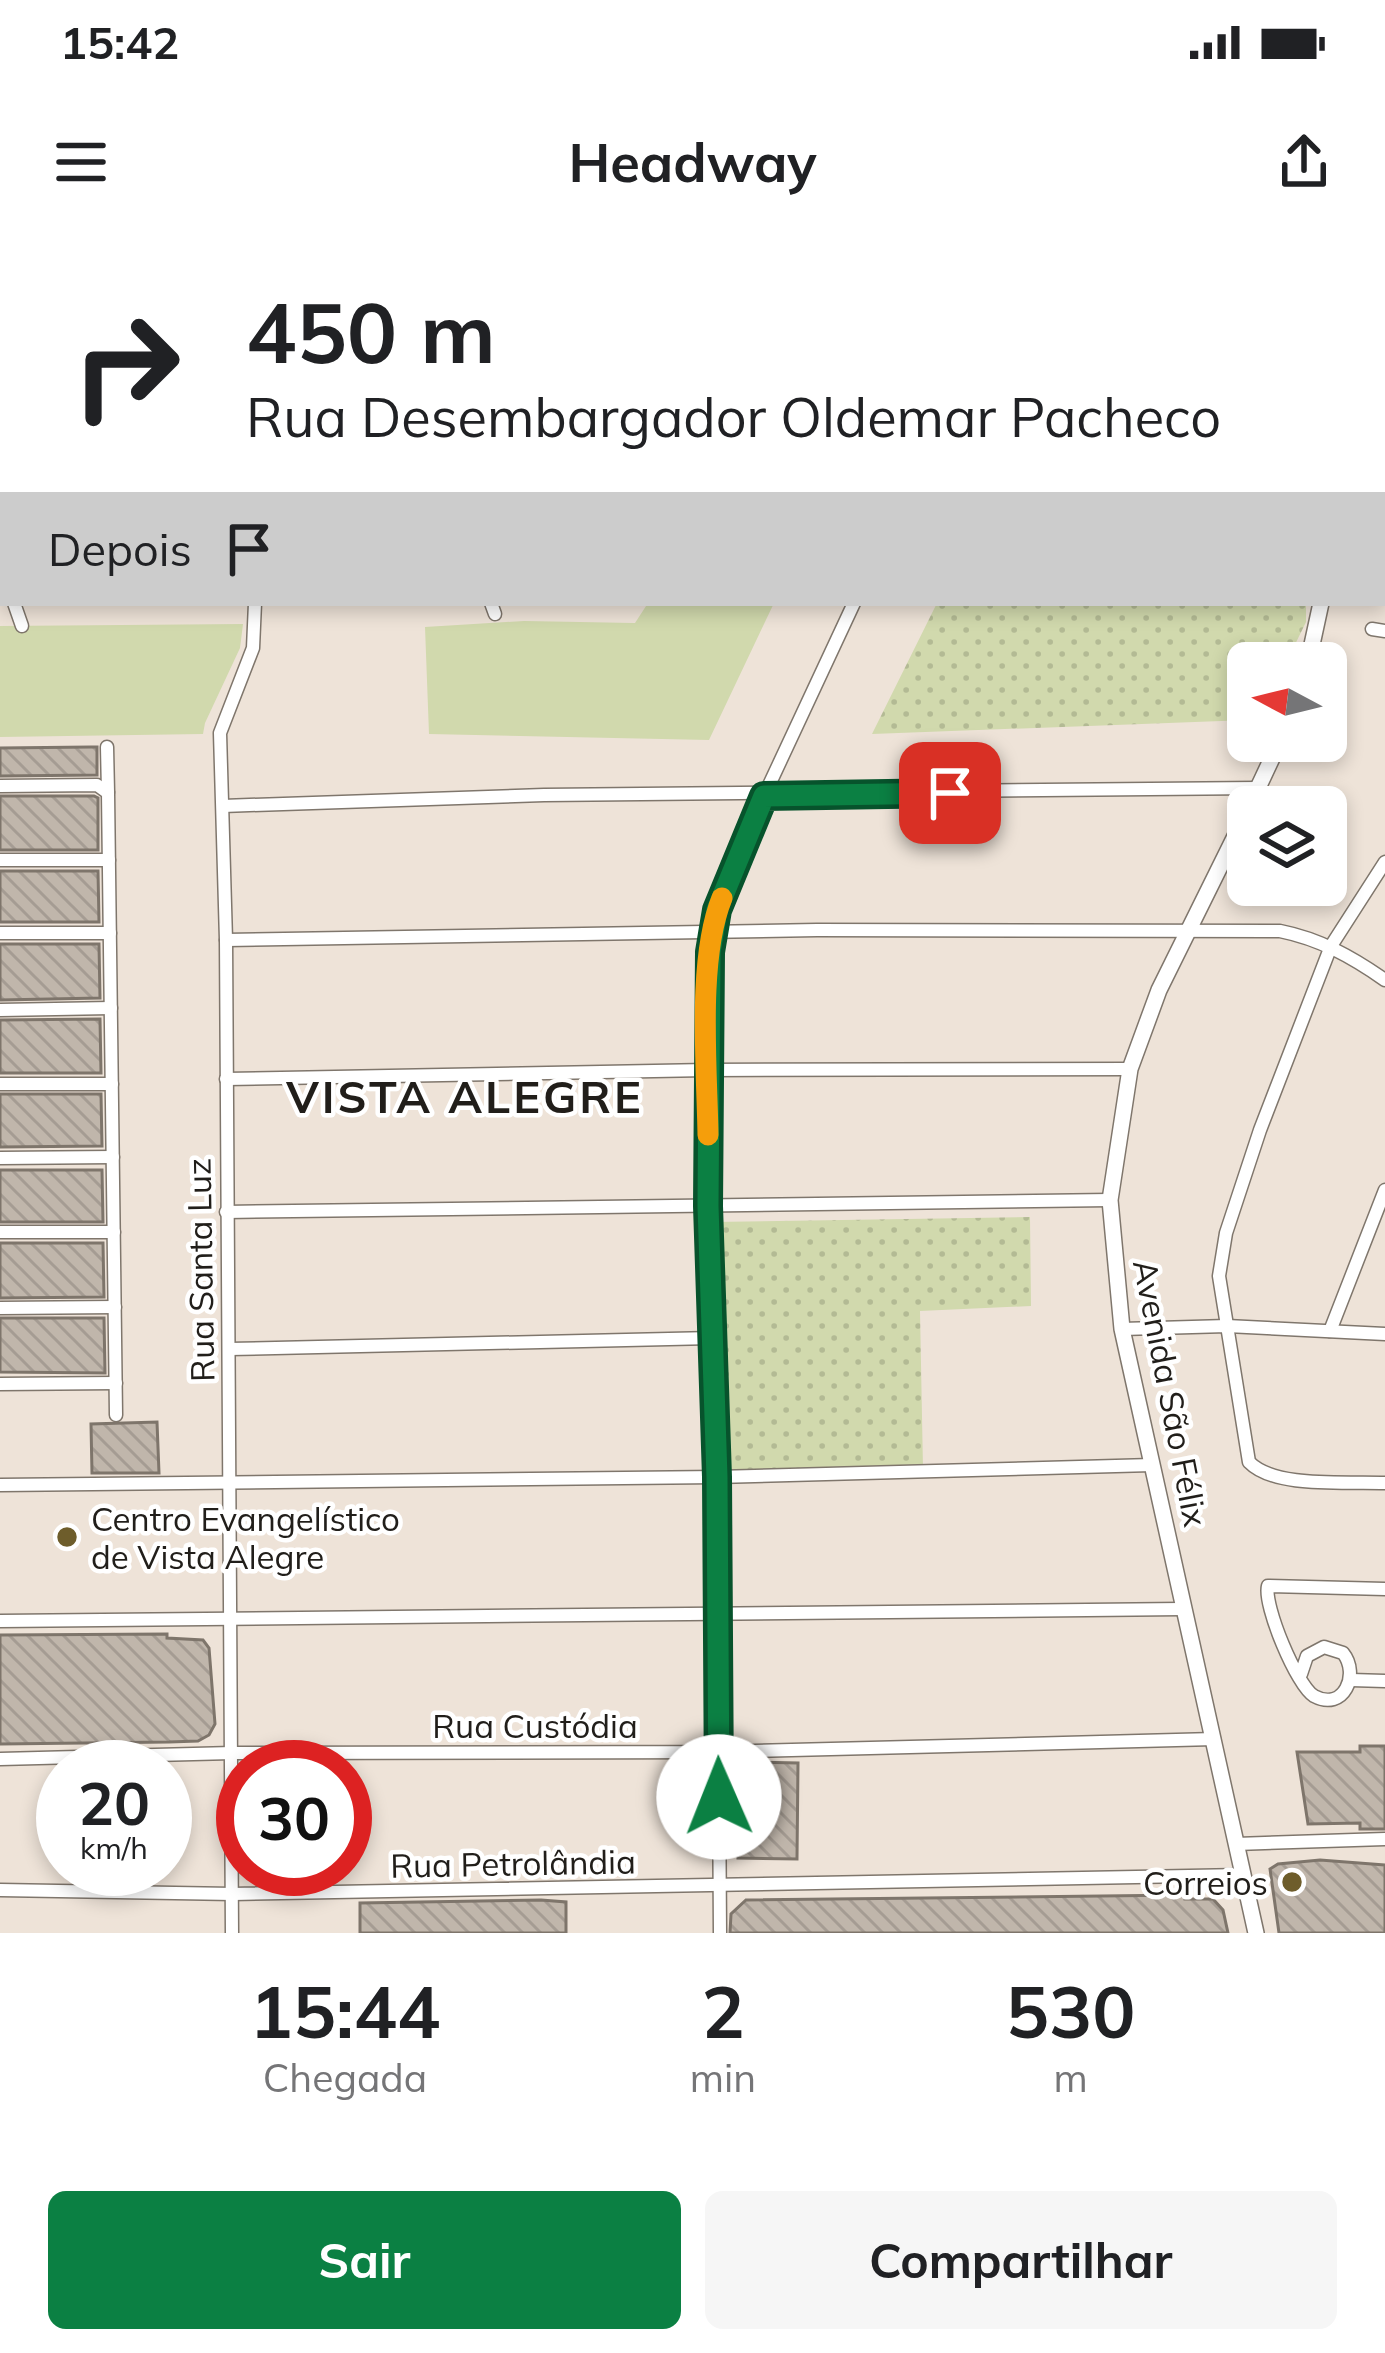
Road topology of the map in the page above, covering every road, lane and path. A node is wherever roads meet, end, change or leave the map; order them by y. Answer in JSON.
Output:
{"nodes":[{"id":1,"x":15,"y":606,"type":"edge"},
{"id":2,"x":853,"y":606,"type":"edge"},
{"id":3,"x":1320,"y":606,"type":"edge"},
{"id":4,"x":256,"y":608,"type":"edge"},
{"id":5,"x":22,"y":626,"type":"dead end"},
{"id":6,"x":1313,"y":642,"type":"edge"},
{"id":7,"x":107,"y":747,"type":"dead end"},
{"id":8,"x":0,"y":786,"type":"edge"},
{"id":9,"x":102,"y":789,"type":"junction"},
{"id":10,"x":1227,"y":789,"type":"edge"},
{"id":11,"x":764,"y":796,"type":"junction"},
{"id":12,"x":223,"y":806,"type":"junction"},
{"id":13,"x":1227,"y":852,"type":"edge"},
{"id":14,"x":0,"y":860,"type":"edge"},
{"id":15,"x":109,"y":860,"type":"junction"},
{"id":16,"x":1385,"y":862,"type":"edge"},
{"id":17,"x":1188,"y":931,"type":"junction"},
{"id":18,"x":0,"y":933,"type":"edge"},
{"id":19,"x":110,"y":933,"type":"junction"},
{"id":20,"x":711,"y":934,"type":"junction"},
{"id":21,"x":226,"y":940,"type":"junction"},
{"id":22,"x":1331,"y":946,"type":"junction"},
{"id":23,"x":1385,"y":980,"type":"edge"},
{"id":24,"x":111,"y":1008,"type":"junction"},
{"id":25,"x":0,"y":1010,"type":"edge"},
{"id":26,"x":1130,"y":1069,"type":"junction"},
{"id":27,"x":707,"y":1070,"type":"junction"},
{"id":28,"x":226,"y":1079,"type":"junction"},
{"id":29,"x":0,"y":1084,"type":"edge"},
{"id":30,"x":112,"y":1084,"type":"junction"},
{"id":31,"x":113,"y":1157,"type":"junction"},
{"id":32,"x":0,"y":1158,"type":"edge"},
{"id":33,"x":1385,"y":1190,"type":"edge"},
{"id":34,"x":1110,"y":1199,"type":"junction"},
{"id":35,"x":708,"y":1206,"type":"junction"},
{"id":36,"x":226,"y":1212,"type":"junction"},
{"id":37,"x":0,"y":1232,"type":"edge"},
{"id":38,"x":114,"y":1232,"type":"junction"},
{"id":39,"x":0,"y":1307,"type":"edge"},
{"id":40,"x":115,"y":1307,"type":"junction"},
{"id":41,"x":1227,"y":1326,"type":"junction"},
{"id":42,"x":1122,"y":1329,"type":"junction"},
{"id":43,"x":1330,"y":1331,"type":"junction"},
{"id":44,"x":1385,"y":1334,"type":"edge"},
{"id":45,"x":712,"y":1338,"type":"junction"},
{"id":46,"x":229,"y":1349,"type":"junction"},
{"id":47,"x":116,"y":1383,"type":"junction"},
{"id":48,"x":0,"y":1384,"type":"edge"},
{"id":49,"x":116,"y":1415,"type":"dead end"},
{"id":50,"x":1152,"y":1465,"type":"junction"},
{"id":51,"x":717,"y":1477,"type":"junction"},
{"id":52,"x":230,"y":1483,"type":"junction"},
{"id":53,"x":1385,"y":1483,"type":"edge"},
{"id":54,"x":0,"y":1485,"type":"edge"},
{"id":55,"x":1385,"y":1589,"type":"edge"},
{"id":56,"x":1182,"y":1609,"type":"junction"},
{"id":57,"x":717,"y":1615,"type":"junction"},
{"id":58,"x":231,"y":1617,"type":"junction"},
{"id":59,"x":0,"y":1621,"type":"edge"},
{"id":60,"x":1300,"y":1675,"type":"junction"},
{"id":61,"x":1352,"y":1680,"type":"junction"},
{"id":62,"x":1385,"y":1681,"type":"edge"},
{"id":63,"x":1214,"y":1739,"type":"junction"},
{"id":64,"x":232,"y":1740,"type":"edge"},
{"id":65,"x":718,"y":1752,"type":"junction"},
{"id":66,"x":216,"y":1753,"type":"edge"},
{"id":67,"x":372,"y":1753,"type":"edge"},
{"id":68,"x":0,"y":1759,"type":"edge"},
{"id":69,"x":1385,"y":1839,"type":"edge"},
{"id":70,"x":1236,"y":1844,"type":"junction"},
{"id":71,"x":1242,"y":1875,"type":"junction"},
{"id":72,"x":721,"y":1888,"type":"junction"},
{"id":73,"x":0,"y":1890,"type":"edge"},
{"id":74,"x":372,"y":1892,"type":"edge"},
{"id":75,"x":216,"y":1894,"type":"edge"},
{"id":76,"x":233,"y":1896,"type":"edge"},
{"id":77,"x":232,"y":1933,"type":"edge"},
{"id":78,"x":720,"y":1933,"type":"edge"},
{"id":79,"x":1256,"y":1933,"type":"edge"}],
"edges":[{"from":1,"to":5,"type":"street"},
{"from":2,"to":11,"type":"street"},
{"from":3,"to":6,"type":"street"},
{"from":4,"to":12,"type":"street","name":"Rua Santa Luz"},
{"from":7,"to":9,"type":"street"},
{"from":8,"to":9,"type":"street"},
{"from":9,"to":15,"type":"street"},
{"from":10,"to":11,"type":"street"},
{"from":11,"to":12,"type":"street"},
{"from":11,"to":20,"type":"street"},
{"from":12,"to":21,"type":"street","name":"Rua Santa Luz"},
{"from":13,"to":17,"type":"street","name":"Avenida São Félix"},
{"from":14,"to":15,"type":"street"},
{"from":15,"to":19,"type":"street"},
{"from":16,"to":22,"type":"street"},
{"from":17,"to":20,"type":"street"},
{"from":17,"to":22,"type":"street"},
{"from":17,"to":26,"type":"street","name":"Avenida São Félix"},
{"from":18,"to":19,"type":"street"},
{"from":19,"to":24,"type":"street"},
{"from":20,"to":21,"type":"street"},
{"from":20,"to":27,"type":"street"},
{"from":21,"to":28,"type":"street","name":"Rua Santa Luz"},
{"from":22,"to":23,"type":"street"},
{"from":22,"to":41,"type":"street"},
{"from":24,"to":25,"type":"street"},
{"from":24,"to":30,"type":"street"},
{"from":26,"to":27,"type":"street"},
{"from":26,"to":34,"type":"street","name":"Avenida São Félix"},
{"from":27,"to":28,"type":"street"},
{"from":27,"to":35,"type":"street"},
{"from":28,"to":36,"type":"street","name":"Rua Santa Luz"},
{"from":29,"to":30,"type":"street"},
{"from":30,"to":31,"type":"street"},
{"from":31,"to":32,"type":"street"},
{"from":31,"to":38,"type":"street"},
{"from":33,"to":43,"type":"street"},
{"from":34,"to":35,"type":"street"},
{"from":34,"to":42,"type":"street","name":"Avenida São Félix"},
{"from":35,"to":36,"type":"street"},
{"from":35,"to":45,"type":"street"},
{"from":36,"to":46,"type":"street","name":"Rua Santa Luz"},
{"from":37,"to":38,"type":"street"},
{"from":38,"to":40,"type":"street"},
{"from":39,"to":40,"type":"street"},
{"from":40,"to":47,"type":"street"},
{"from":41,"to":42,"type":"street"},
{"from":41,"to":43,"type":"street"},
{"from":41,"to":53,"type":"street"},
{"from":42,"to":50,"type":"street","name":"Avenida São Félix"},
{"from":43,"to":44,"type":"street"},
{"from":45,"to":46,"type":"street"},
{"from":45,"to":51,"type":"street"},
{"from":46,"to":52,"type":"street","name":"Rua Santa Luz"},
{"from":47,"to":48,"type":"street"},
{"from":47,"to":49,"type":"street"},
{"from":50,"to":51,"type":"street"},
{"from":50,"to":56,"type":"street","name":"Avenida São Félix"},
{"from":51,"to":52,"type":"street"},
{"from":51,"to":57,"type":"street"},
{"from":52,"to":54,"type":"street"},
{"from":52,"to":58,"type":"street","name":"Rua Santa Luz"},
{"from":55,"to":60,"type":"street"},
{"from":56,"to":57,"type":"street"},
{"from":56,"to":63,"type":"street","name":"Avenida São Félix"},
{"from":57,"to":58,"type":"street"},
{"from":57,"to":65,"type":"street"},
{"from":58,"to":59,"type":"street"},
{"from":58,"to":64,"type":"street","name":"Rua Santa Luz"},
{"from":60,"to":61,"type":"street"},
{"from":60,"to":61,"type":"street"},
{"from":61,"to":62,"type":"street"},
{"from":63,"to":65,"type":"street","name":"Rua Custódia"},
{"from":63,"to":70,"type":"street","name":"Avenida São Félix"},
{"from":65,"to":67,"type":"street","name":"Rua Custódia"},
{"from":65,"to":72,"type":"street"},
{"from":66,"to":68,"type":"street","name":"Rua Custódia"},
{"from":69,"to":70,"type":"street"},
{"from":70,"to":71,"type":"street","name":"Avenida São Félix"},
{"from":71,"to":72,"type":"street","name":"Rua Petrolândia"},
{"from":71,"to":79,"type":"street","name":"Avenida São Félix"},
{"from":72,"to":74,"type":"street","name":"Rua Petrolândia"},
{"from":72,"to":78,"type":"street"},
{"from":73,"to":75,"type":"street","name":"Rua Petrolândia"},
{"from":76,"to":77,"type":"street","name":"Rua Santa Luz"}]}
